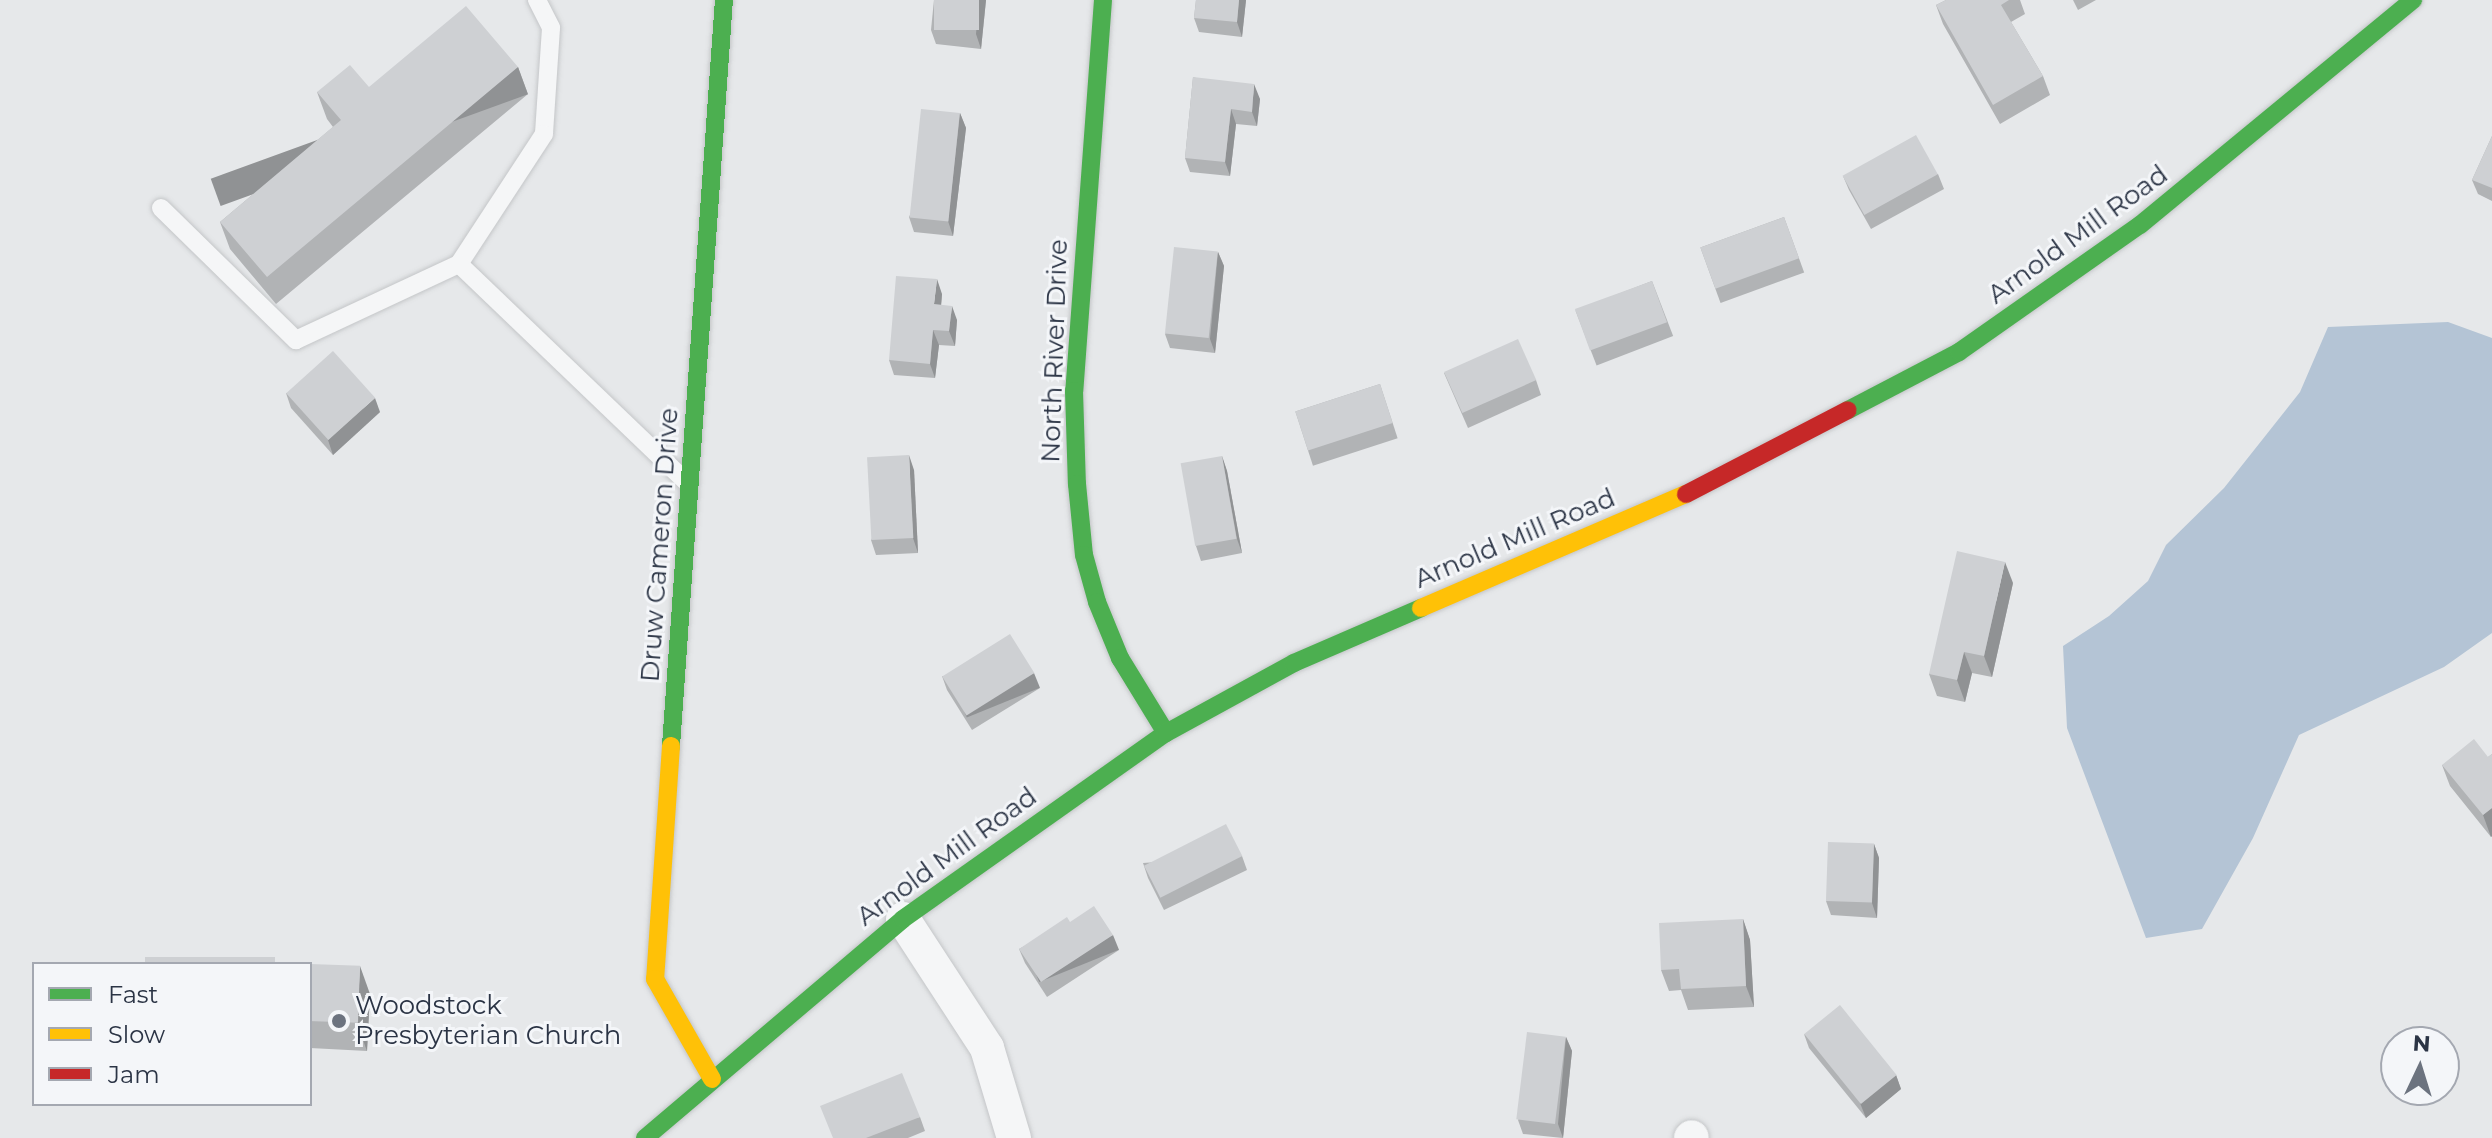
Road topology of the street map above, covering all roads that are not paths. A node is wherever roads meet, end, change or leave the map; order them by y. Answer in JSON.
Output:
{"nodes":[{"id":1,"x":537,"y":0,"type":"edge"},
{"id":2,"x":724,"y":0,"type":"edge"},
{"id":3,"x":1103,"y":0,"type":"edge"},
{"id":4,"x":2413,"y":0,"type":"edge"},
{"id":5,"x":161,"y":208,"type":"dead end"},
{"id":6,"x":459,"y":264,"type":"junction"},
{"id":7,"x":690,"y":486,"type":"junction"},
{"id":8,"x":1166,"y":733,"type":"junction"},
{"id":9,"x":903,"y":919,"type":"junction"},
{"id":10,"x":712,"y":1079,"type":"junction"},
{"id":11,"x":645,"y":1138,"type":"edge"},
{"id":12,"x":1014,"y":1138,"type":"edge"}],
"edges":[{"from":1,"to":6,"type":"lane"},
{"from":2,"to":7,"type":"main road","name":"Druw Cameron Drive"},
{"from":3,"to":8,"type":"main road","name":"North River Drive"},
{"from":4,"to":8,"type":"main road","name":"Arnold Mill Road"},
{"from":5,"to":6,"type":"lane"},
{"from":6,"to":7,"type":"lane"},
{"from":7,"to":10,"type":"main road","name":"Druw Cameron Drive"},
{"from":8,"to":9,"type":"main road","name":"Arnold Mill Road"},
{"from":9,"to":10,"type":"main road","name":"Arnold Mill Road"},
{"from":9,"to":12,"type":"street"},
{"from":10,"to":11,"type":"main road","name":"Arnold Mill Road"}]}
